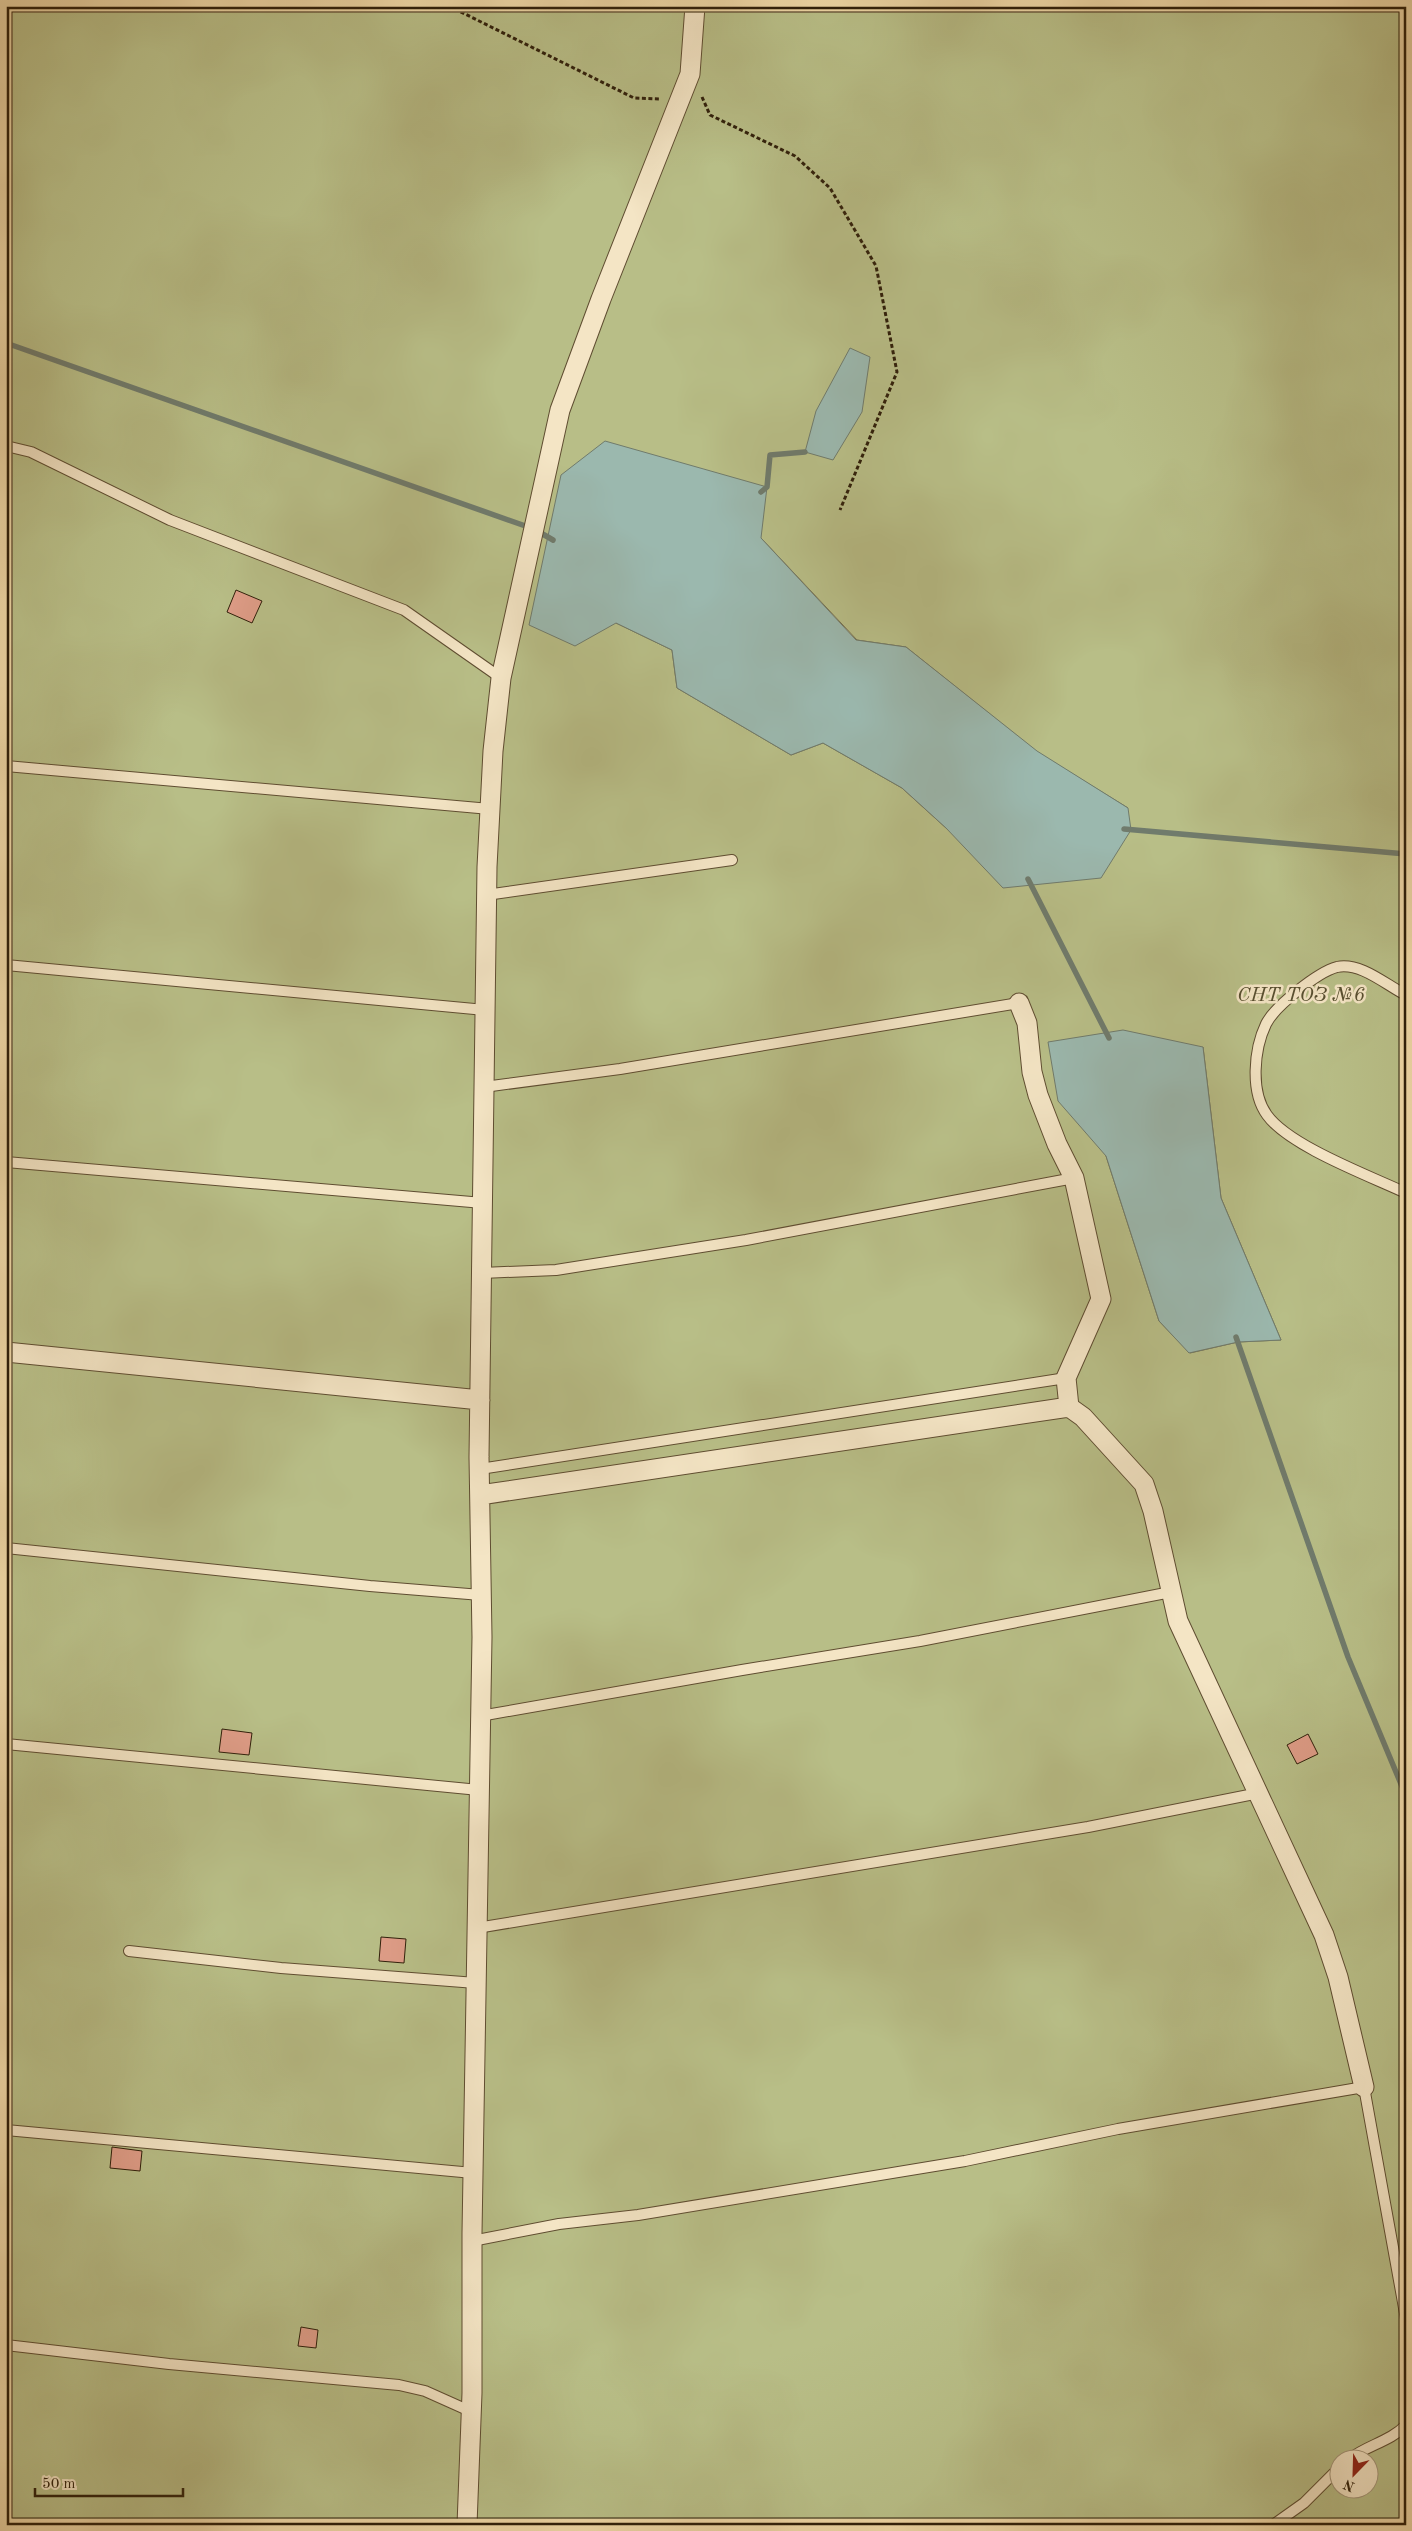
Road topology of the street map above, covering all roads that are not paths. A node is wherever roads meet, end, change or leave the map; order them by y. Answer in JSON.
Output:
{"nodes":[{"id":1,"x":695,"y":6,"type":"edge"},
{"id":2,"x":6,"y":446,"type":"edge"},
{"id":3,"x":501,"y":678,"type":"junction"},
{"id":4,"x":6,"y":766,"type":"edge"},
{"id":5,"x":490,"y":809,"type":"junction"},
{"id":6,"x":732,"y":860,"type":"dead end"},
{"id":7,"x":486,"y":895,"type":"junction"},
{"id":8,"x":6,"y":966,"type":"edge"},
{"id":9,"x":1406,"y":995,"type":"edge"},
{"id":10,"x":1019,"y":1004,"type":"joint"},
{"id":11,"x":485,"y":1010,"type":"junction"},
{"id":12,"x":484,"y":1087,"type":"junction"},
{"id":13,"x":6,"y":1162,"type":"edge"},
{"id":14,"x":1074,"y":1178,"type":"junction"},
{"id":15,"x":1406,"y":1193,"type":"edge"},
{"id":16,"x":483,"y":1202,"type":"junction"},
{"id":17,"x":482,"y":1273,"type":"junction"},
{"id":18,"x":6,"y":1352,"type":"edge"},
{"id":19,"x":1066,"y":1378,"type":"junction"},
{"id":20,"x":480,"y":1400,"type":"junction"},
{"id":21,"x":1069,"y":1407,"type":"junction"},
{"id":22,"x":480,"y":1469,"type":"junction"},
{"id":23,"x":480,"y":1495,"type":"junction"},
{"id":24,"x":6,"y":1548,"type":"edge"},
{"id":25,"x":1171,"y":1592,"type":"junction"},
{"id":26,"x":481,"y":1595,"type":"junction"},
{"id":27,"x":480,"y":1716,"type":"junction"},
{"id":28,"x":6,"y":1744,"type":"edge"},
{"id":29,"x":479,"y":1790,"type":"junction"},
{"id":30,"x":1259,"y":1793,"type":"junction"},
{"id":31,"x":477,"y":1928,"type":"junction"},
{"id":32,"x":129,"y":1951,"type":"dead end"},
{"id":33,"x":476,"y":1983,"type":"junction"},
{"id":34,"x":1364,"y":2087,"type":"junction"},
{"id":35,"x":6,"y":2130,"type":"edge"},
{"id":36,"x":473,"y":2173,"type":"junction"},
{"id":37,"x":472,"y":2241,"type":"junction"},
{"id":38,"x":1406,"y":2319,"type":"edge"},
{"id":39,"x":6,"y":2345,"type":"edge"},
{"id":40,"x":472,"y":2412,"type":"junction"},
{"id":41,"x":1406,"y":2425,"type":"edge"},
{"id":42,"x":1366,"y":2448,"type":"edge"},
{"id":43,"x":1330,"y":2477,"type":"edge"},
{"id":44,"x":467,"y":2525,"type":"edge"},
{"id":45,"x":1273,"y":2525,"type":"edge"}],
"edges":[{"from":1,"to":3,"type":"street"},
{"from":2,"to":3,"type":"lane"},
{"from":3,"to":5,"type":"street"},
{"from":4,"to":5,"type":"lane"},
{"from":5,"to":7,"type":"street"},
{"from":6,"to":7,"type":"lane"},
{"from":7,"to":11,"type":"street"},
{"from":8,"to":11,"type":"lane"},
{"from":9,"to":15,"type":"lane"},
{"from":10,"to":12,"type":"lane"},
{"from":10,"to":14,"type":"street"},
{"from":11,"to":12,"type":"street"},
{"from":12,"to":16,"type":"street"},
{"from":13,"to":16,"type":"lane"},
{"from":14,"to":17,"type":"lane"},
{"from":14,"to":19,"type":"street"},
{"from":16,"to":17,"type":"street"},
{"from":17,"to":20,"type":"street"},
{"from":18,"to":20,"type":"street"},
{"from":19,"to":21,"type":"street"},
{"from":19,"to":22,"type":"lane"},
{"from":20,"to":22,"type":"street"},
{"from":21,"to":23,"type":"street"},
{"from":21,"to":25,"type":"street"},
{"from":22,"to":23,"type":"street"},
{"from":23,"to":26,"type":"street"},
{"from":24,"to":26,"type":"lane"},
{"from":25,"to":27,"type":"lane"},
{"from":25,"to":30,"type":"street"},
{"from":26,"to":27,"type":"street"},
{"from":27,"to":29,"type":"street"},
{"from":28,"to":29,"type":"lane"},
{"from":29,"to":31,"type":"street"},
{"from":30,"to":31,"type":"lane"},
{"from":30,"to":34,"type":"street"},
{"from":31,"to":33,"type":"street"},
{"from":32,"to":33,"type":"lane"},
{"from":33,"to":36,"type":"street"},
{"from":34,"to":37,"type":"lane"},
{"from":34,"to":38,"type":"lane"},
{"from":35,"to":36,"type":"lane"},
{"from":36,"to":37,"type":"street"},
{"from":37,"to":40,"type":"street"},
{"from":39,"to":40,"type":"lane"},
{"from":40,"to":44,"type":"street"},
{"from":41,"to":42,"type":"lane"},
{"from":43,"to":45,"type":"lane"}]}
